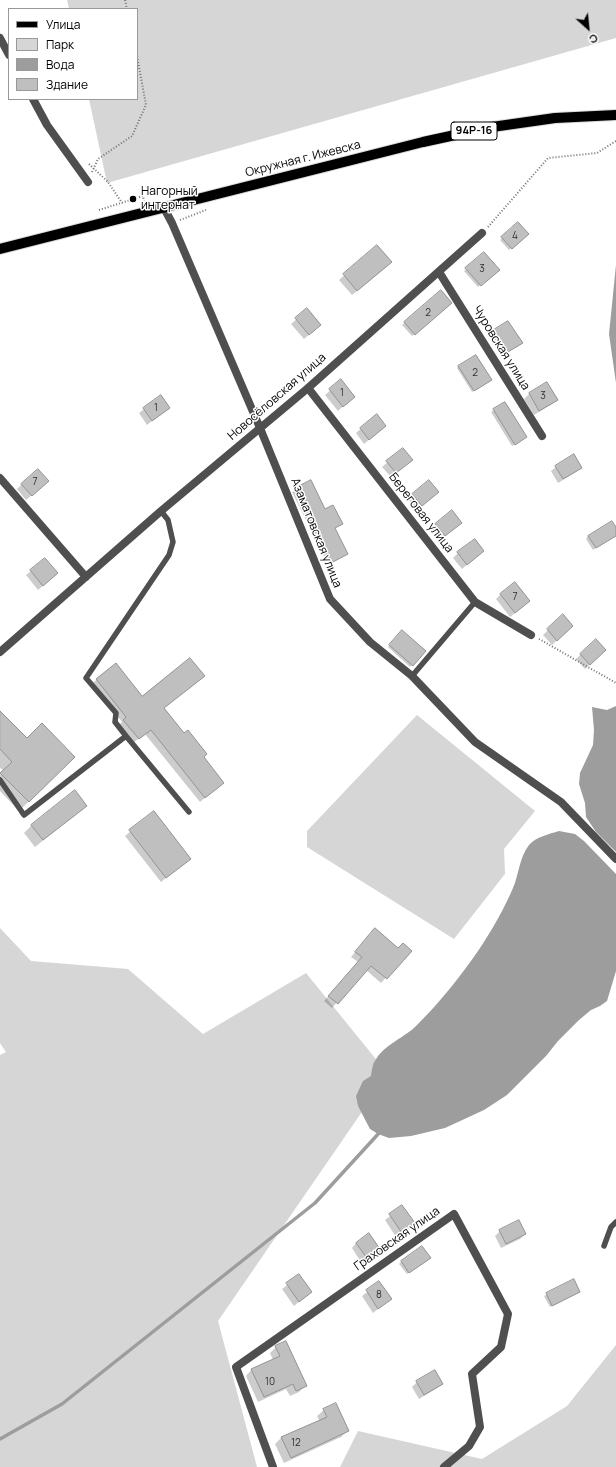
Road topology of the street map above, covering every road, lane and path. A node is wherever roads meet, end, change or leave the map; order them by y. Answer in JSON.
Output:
{"nodes":[{"id":1,"x":0,"y":38,"type":"edge"},
{"id":2,"x":8,"y":53,"type":"edge"},
{"id":3,"x":138,"y":61,"type":"edge"},
{"id":4,"x":34,"y":100,"type":"edge"},
{"id":5,"x":616,"y":115,"type":"edge"},
{"id":6,"x":616,"y":141,"type":"edge"},
{"id":7,"x":72,"y":160,"type":"junction"},
{"id":8,"x":94,"y":168,"type":"junction"},
{"id":9,"x":88,"y":182,"type":"joint"},
{"id":10,"x":143,"y":196,"type":"dead end"},
{"id":11,"x":122,"y":203,"type":"junction"},
{"id":12,"x":164,"y":208,"type":"junction"},
{"id":13,"x":99,"y":210,"type":"dead end"},
{"id":14,"x":482,"y":233,"type":"joint"},
{"id":15,"x":0,"y":249,"type":"edge"},
{"id":16,"x":439,"y":272,"type":"junction"},
{"id":17,"x":308,"y":388,"type":"junction"},
{"id":18,"x":260,"y":428,"type":"junction"},
{"id":19,"x":542,"y":436,"type":"dead end"},
{"id":20,"x":0,"y":478,"type":"edge"},
{"id":21,"x":161,"y":511,"type":"junction"},
{"id":22,"x":86,"y":577,"type":"junction"},
{"id":23,"x":475,"y":602,"type":"junction"},
{"id":24,"x":531,"y":634,"type":"joint"},
{"id":25,"x":0,"y":652,"type":"edge"},
{"id":26,"x":412,"y":676,"type":"junction"},
{"id":27,"x":616,"y":683,"type":"edge"},
{"id":28,"x":126,"y":736,"type":"junction"},
{"id":29,"x":0,"y":780,"type":"edge"},
{"id":30,"x":189,"y":812,"type":"dead end"},
{"id":31,"x":616,"y":859,"type":"edge"},
{"id":32,"x":616,"y":1222,"type":"edge"},
{"id":33,"x":604,"y":1246,"type":"dead end"},
{"id":34,"x":273,"y":1467,"type":"edge"},
{"id":35,"x":444,"y":1467,"type":"edge"}],
"edges":[{"from":1,"to":2,"type":"street"},
{"from":3,"to":8,"type":"path"},
{"from":4,"to":7,"type":"street"},
{"from":5,"to":12,"type":"main road","name":"Окружная г. Ижевска","number":"94Р-16"},
{"from":6,"to":14,"type":"path"},
{"from":7,"to":8,"type":"path"},
{"from":7,"to":9,"type":"street"},
{"from":8,"to":9,"type":"path"},
{"from":8,"to":11,"type":"path"},
{"from":10,"to":11,"type":"path"},
{"from":11,"to":13,"type":"path"},
{"from":12,"to":15,"type":"main road","name":"Окружная г. Ижевска","number":"94Р-16"},
{"from":12,"to":18,"type":"street","name":"Азаматовская улица"},
{"from":14,"to":16,"type":"street","name":"Новосёловская улица"},
{"from":16,"to":17,"type":"street","name":"Новосёловская улица"},
{"from":16,"to":19,"type":"street","name":"Чуровская улица"},
{"from":17,"to":18,"type":"street","name":"Новосёловская улица"},
{"from":17,"to":23,"type":"street","name":"Береговая улица"},
{"from":18,"to":21,"type":"street","name":"Новосёловская улица"},
{"from":18,"to":26,"type":"street","name":"Азаматовская улица"},
{"from":20,"to":22,"type":"street"},
{"from":21,"to":22,"type":"street","name":"Новосёловская улица"},
{"from":21,"to":28,"type":"lane"},
{"from":22,"to":25,"type":"street","name":"Новосёловская улица"},
{"from":23,"to":24,"type":"street","name":"Береговая улица"},
{"from":23,"to":26,"type":"lane"},
{"from":24,"to":27,"type":"path"},
{"from":26,"to":31,"type":"street","name":"Азаматовская улица"},
{"from":28,"to":29,"type":"lane"},
{"from":28,"to":30,"type":"lane"},
{"from":32,"to":33,"type":"lane"},
{"from":34,"to":35,"type":"street","name":"Граховская улица"}]}
